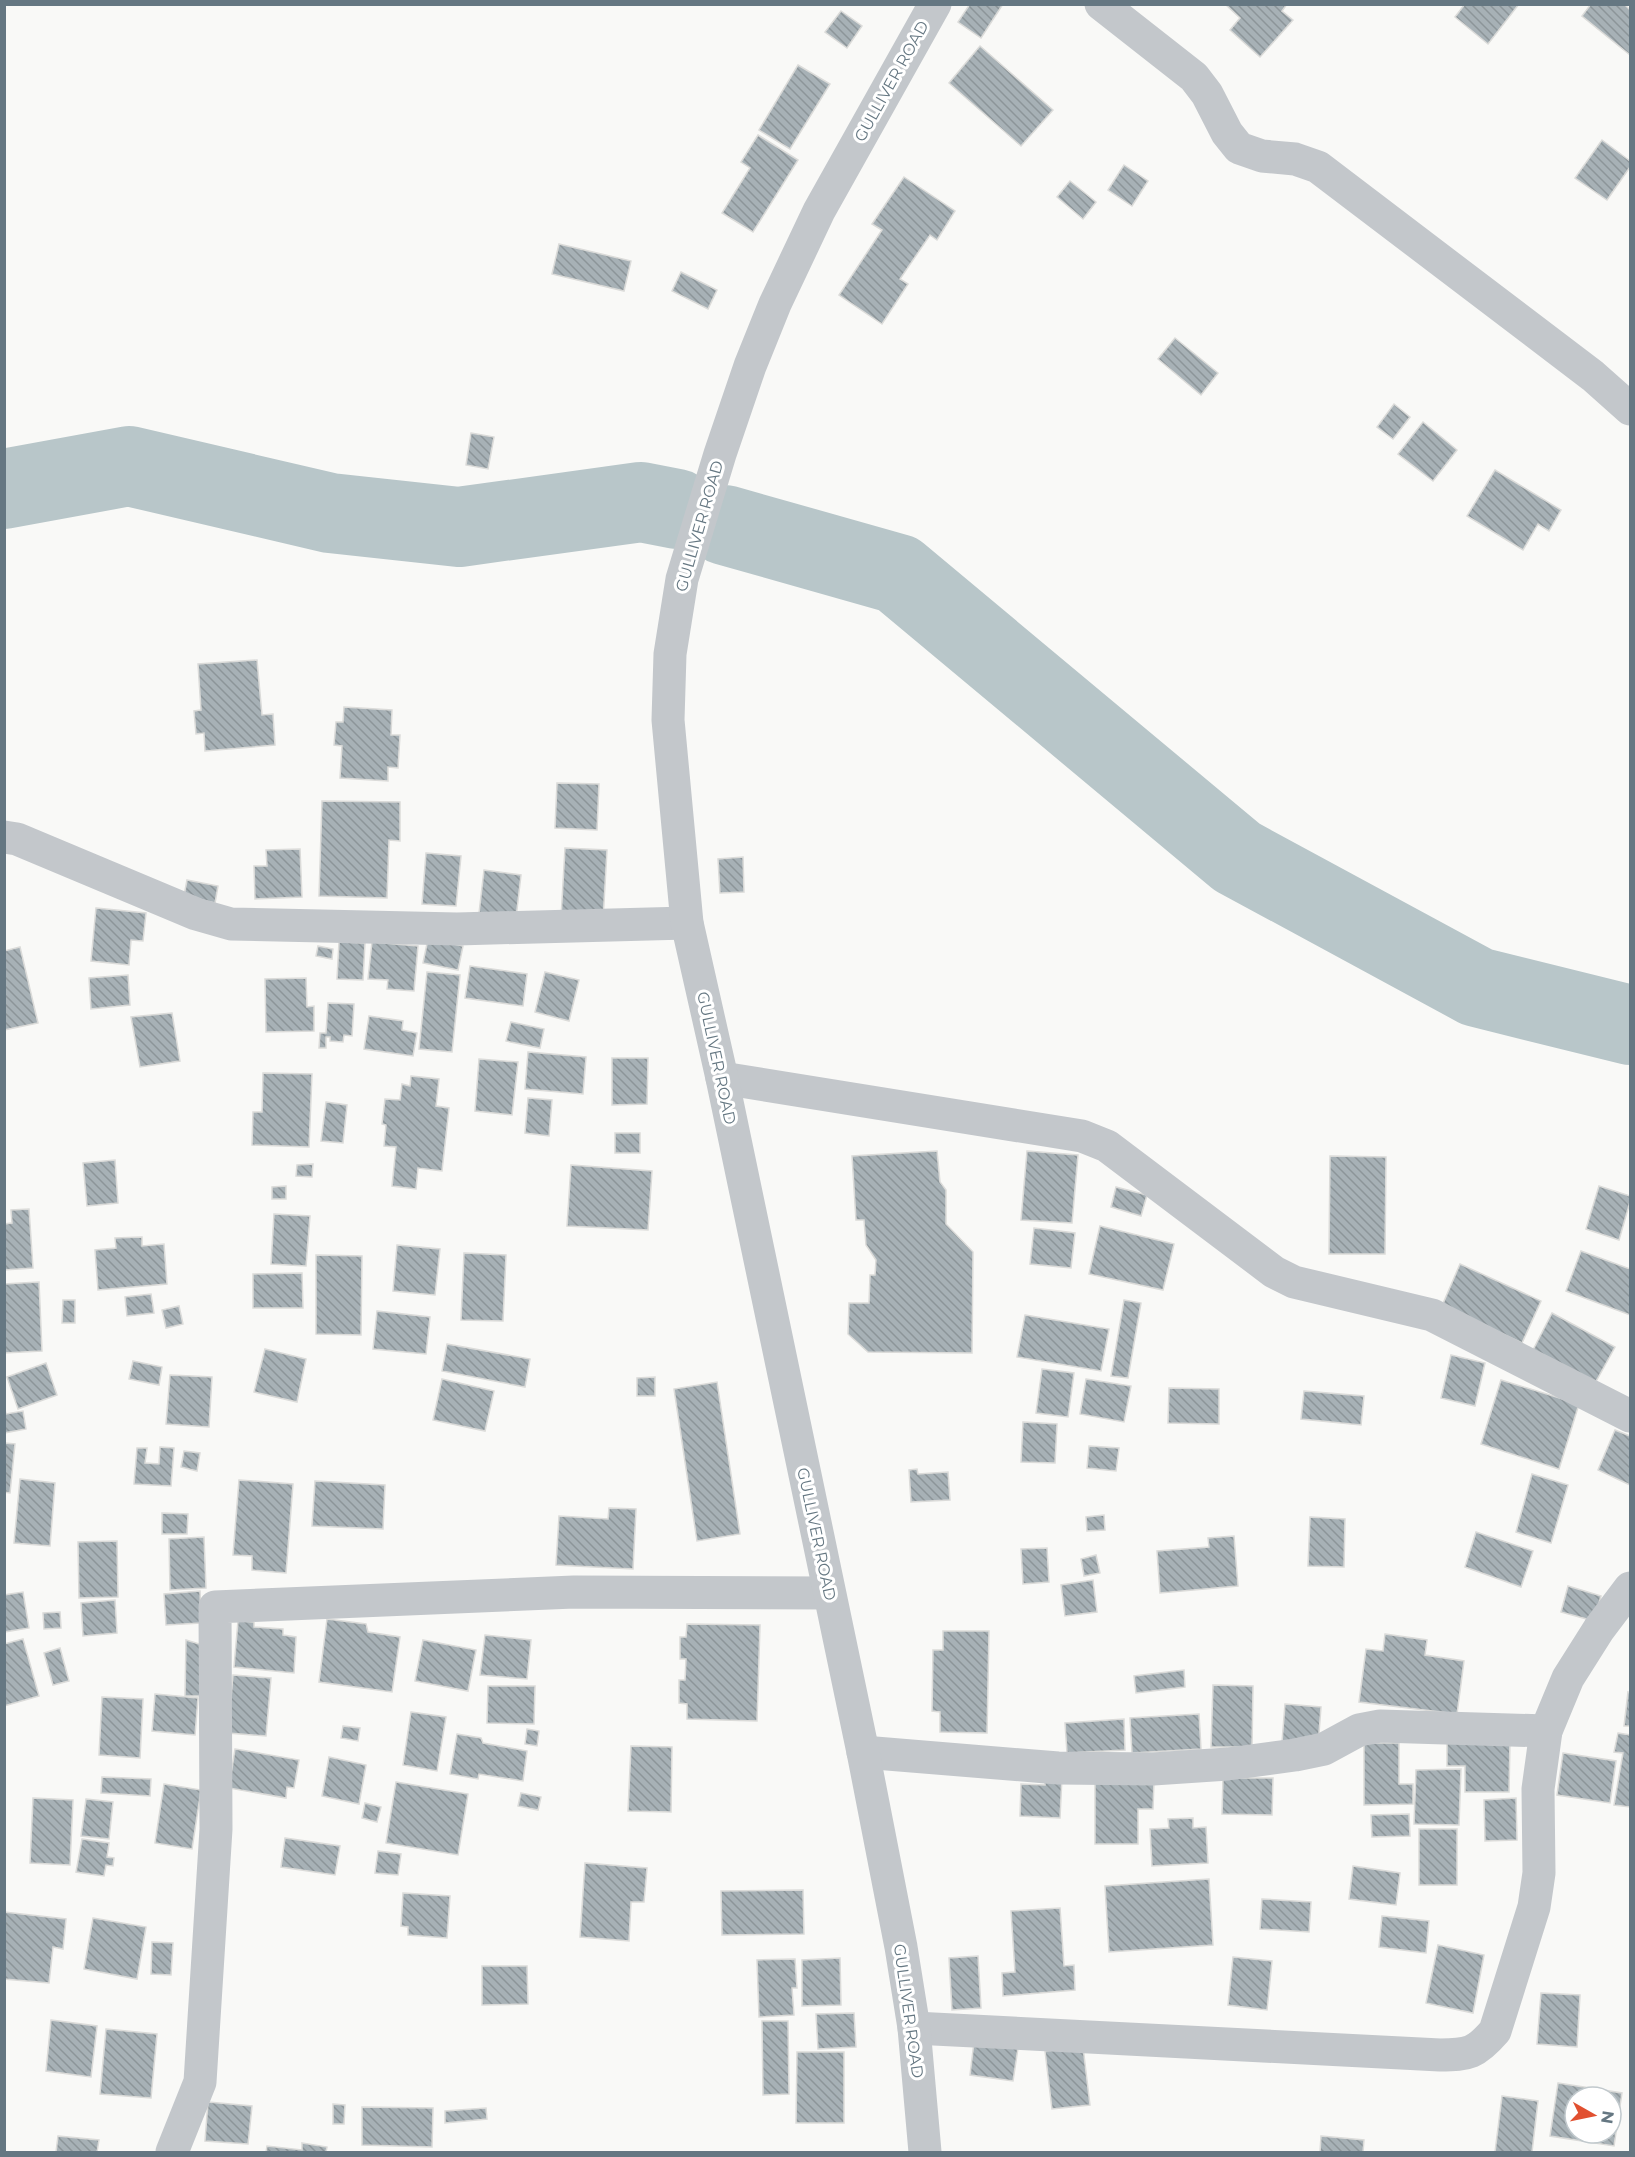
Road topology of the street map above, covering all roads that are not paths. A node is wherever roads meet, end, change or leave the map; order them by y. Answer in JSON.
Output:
{"nodes":[{"id":1,"x":1101,"y":4,"type":"edge"},
{"id":2,"x":922,"y":9,"type":"edge"},
{"id":3,"x":1630,"y":409,"type":"edge"},
{"id":4,"x":4,"y":837,"type":"edge"},
{"id":5,"x":687,"y":923,"type":"junction"},
{"id":6,"x":722,"y":1078,"type":"junction"},
{"id":7,"x":1630,"y":1416,"type":"edge"},
{"id":8,"x":1630,"y":1588,"type":"edge"},
{"id":9,"x":829,"y":1593,"type":"junction"},
{"id":10,"x":1546,"y":1731,"type":"junction"},
{"id":11,"x":863,"y":1752,"type":"junction"},
{"id":12,"x":914,"y":2028,"type":"junction"},
{"id":13,"x":172,"y":2152,"type":"edge"},
{"id":14,"x":925,"y":2152,"type":"edge"}],
"edges":[{"from":1,"to":3,"type":"street"},
{"from":2,"to":5,"type":"street","name":"GULLIVER ROAD"},
{"from":4,"to":5,"type":"street"},
{"from":5,"to":6,"type":"street","name":"GULLIVER ROAD"},
{"from":6,"to":7,"type":"street"},
{"from":6,"to":9,"type":"street","name":"GULLIVER ROAD"},
{"from":8,"to":10,"type":"street"},
{"from":9,"to":11,"type":"street","name":"GULLIVER ROAD"},
{"from":9,"to":13,"type":"street"},
{"from":10,"to":11,"type":"street"},
{"from":10,"to":12,"type":"street"},
{"from":11,"to":12,"type":"street","name":"GULLIVER ROAD"},
{"from":12,"to":14,"type":"street","name":"GULLIVER ROAD"}]}
